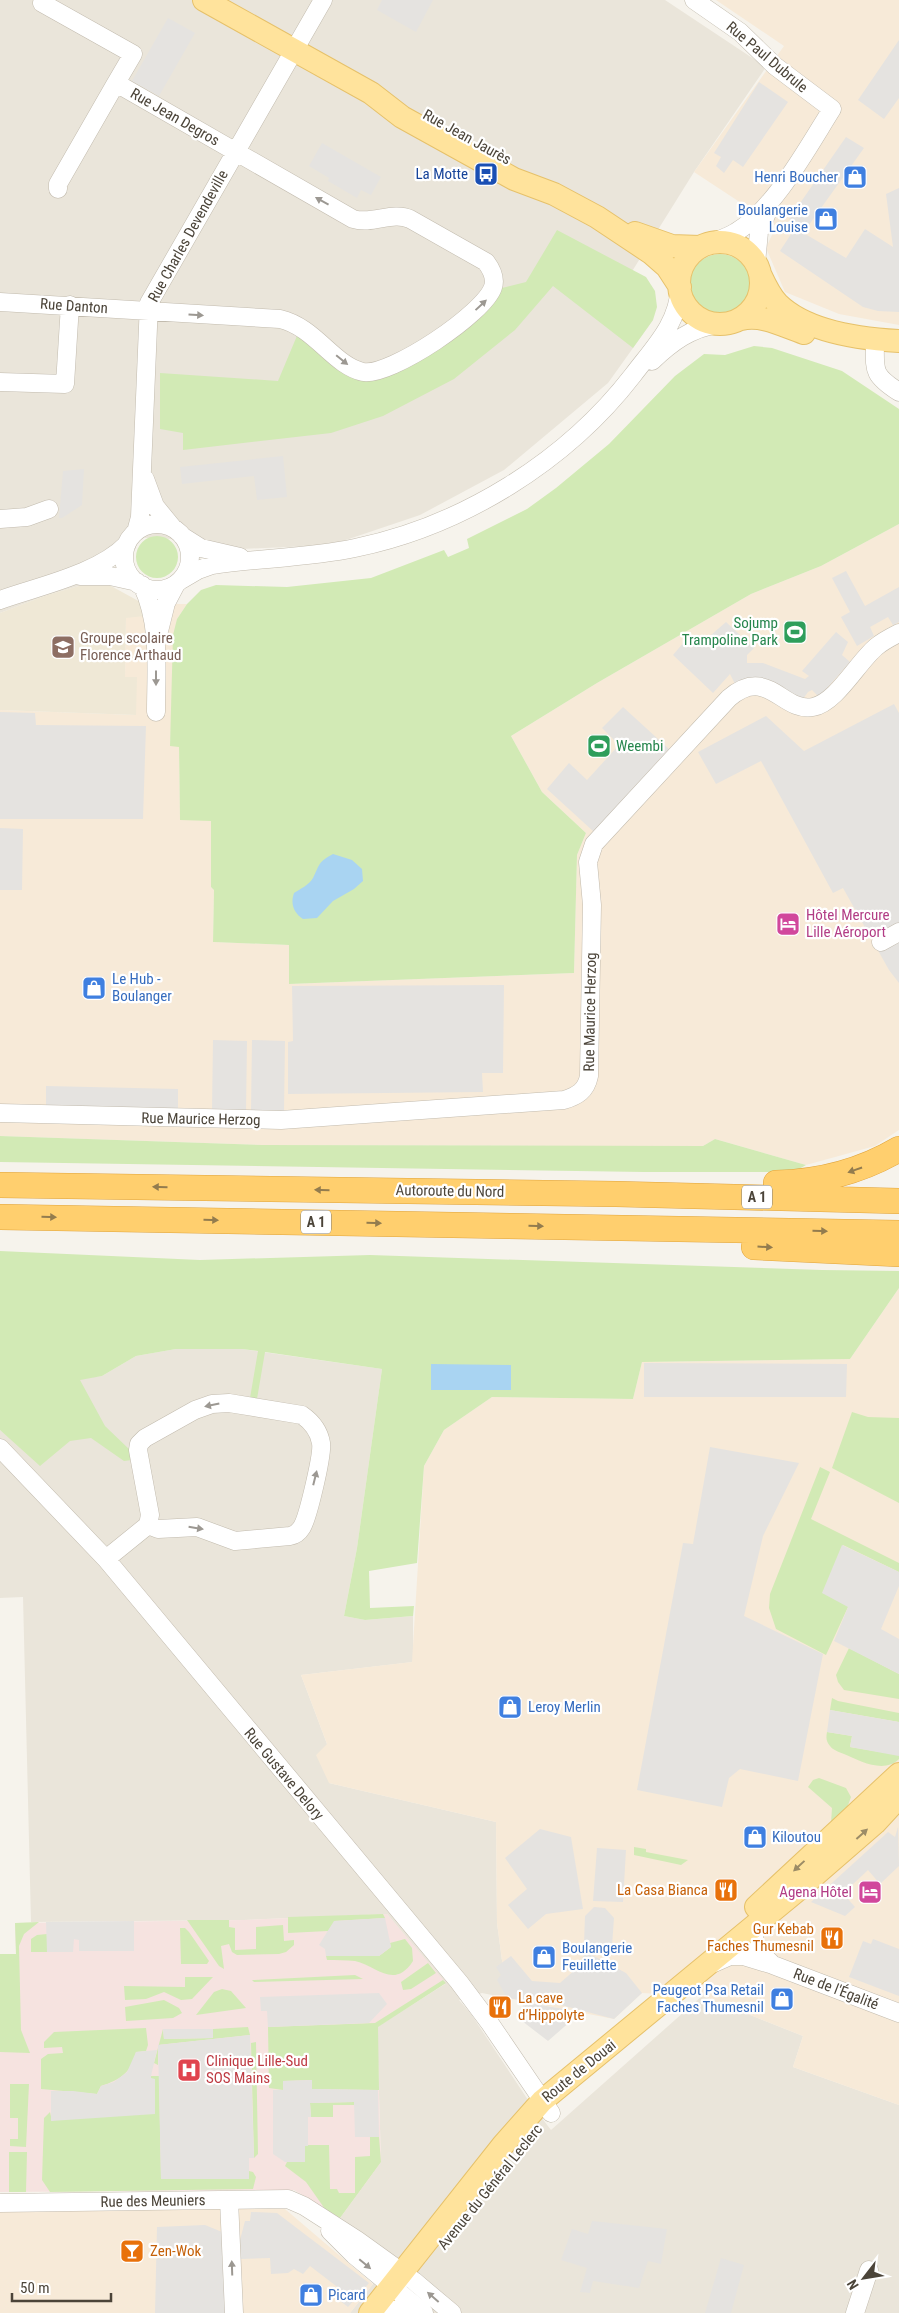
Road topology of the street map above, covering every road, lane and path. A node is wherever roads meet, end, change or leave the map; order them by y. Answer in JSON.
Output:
{"nodes":[{"id":1,"x":204,"y":0,"type":"edge"},
{"id":2,"x":323,"y":0,"type":"edge"},
{"id":3,"x":694,"y":0,"type":"edge"},
{"id":4,"x":42,"y":3,"type":"dead end"},
{"id":5,"x":294,"y":50,"type":"junction"},
{"id":6,"x":116,"y":83,"type":"junction"},
{"id":7,"x":234,"y":152,"type":"junction"},
{"id":8,"x":58,"y":189,"type":"dead end"},
{"id":9,"x":777,"y":193,"type":"junction"},
{"id":10,"x":597,"y":217,"type":"junction"},
{"id":11,"x":706,"y":245,"type":"junction"},
{"id":12,"x":758,"y":268,"type":"junction"},
{"id":13,"x":680,"y":287,"type":"junction"},
{"id":14,"x":0,"y":302,"type":"edge"},
{"id":15,"x":70,"y":305,"type":"junction"},
{"id":16,"x":148,"y":312,"type":"junction"},
{"id":17,"x":740,"y":319,"type":"junction"},
{"id":18,"x":718,"y":324,"type":"junction"},
{"id":19,"x":899,"y":341,"type":"edge"},
{"id":20,"x":875,"y":344,"type":"junction"},
{"id":21,"x":899,"y":352,"type":"edge"},
{"id":22,"x":0,"y":382,"type":"edge"},
{"id":23,"x":624,"y":386,"type":"junction"},
{"id":24,"x":899,"y":392,"type":"edge"},
{"id":25,"x":142,"y":469,"type":"junction"},
{"id":26,"x":49,"y":509,"type":"dead end"},
{"id":27,"x":0,"y":519,"type":"edge"},
{"id":28,"x":178,"y":532,"type":"junction"},
{"id":29,"x":132,"y":538,"type":"junction"},
{"id":30,"x":263,"y":560,"type":"junction"},
{"id":31,"x":64,"y":578,"type":"junction"},
{"id":32,"x":178,"y":582,"type":"junction"},
{"id":33,"x":139,"y":584,"type":"junction"},
{"id":34,"x":0,"y":600,"type":"edge"},
{"id":35,"x":899,"y":633,"type":"edge"},
{"id":36,"x":156,"y":645,"type":"junction"},
{"id":37,"x":156,"y":712,"type":"dead end"},
{"id":38,"x":899,"y":932,"type":"edge"},
{"id":39,"x":881,"y":942,"type":"dead end"},
{"id":40,"x":0,"y":1113,"type":"edge"},
{"id":41,"x":899,"y":1149,"type":"edge"},
{"id":42,"x":0,"y":1185,"type":"edge"},
{"id":43,"x":616,"y":1194,"type":"junction"},
{"id":44,"x":899,"y":1201,"type":"edge"},
{"id":45,"x":0,"y":1217,"type":"edge"},
{"id":46,"x":631,"y":1228,"type":"junction"},
{"id":47,"x":899,"y":1233,"type":"edge"},
{"id":48,"x":899,"y":1254,"type":"edge"},
{"id":49,"x":0,"y":1448,"type":"edge"},
{"id":50,"x":148,"y":1525,"type":"junction"},
{"id":51,"x":106,"y":1559,"type":"junction"},
{"id":52,"x":893,"y":1793,"type":"edge"},
{"id":53,"x":757,"y":1923,"type":"junction"},
{"id":54,"x":773,"y":1965,"type":"junction"},
{"id":55,"x":698,"y":1970,"type":"junction"},
{"id":56,"x":899,"y":2013,"type":"edge"},
{"id":57,"x":546,"y":2107,"type":"junction"},
{"id":58,"x":229,"y":2200,"type":"junction"},
{"id":59,"x":0,"y":2202,"type":"edge"},
{"id":60,"x":869,"y":2270,"type":"dead end"},
{"id":61,"x":394,"y":2296,"type":"edge"},
{"id":62,"x":234,"y":2313,"type":"edge"},
{"id":63,"x":424,"y":2313,"type":"edge"},
{"id":64,"x":452,"y":2313,"type":"edge"},
{"id":65,"x":856,"y":2313,"type":"edge"}],
"edges":[{"from":1,"to":5,"type":"main road","name":"Rue Jean Jaurès"},
{"from":2,"to":5,"type":"street"},
{"from":3,"to":9,"type":"street","name":"Rue Paul Dubrule"},
{"from":4,"to":6,"type":"street","name":"Rue Jean Degros"},
{"from":5,"to":7,"type":"street","name":"Rue Charles Devendeville"},
{"from":5,"to":10,"type":"main road","name":"Rue Jean Jaurès"},
{"from":6,"to":7,"type":"street","name":"Rue Jean Degros"},
{"from":6,"to":8,"type":"street","name":"Rue Jean Degros"},
{"from":7,"to":16,"type":"street","name":"Rue Charles Devendeville"},
{"from":16,"to":7,"type":"street","name":"Rue Jean Degros","one_way":true},
{"from":9,"to":11,"type":"street","name":"Rue Paul Dubrule"},
{"from":9,"to":12,"type":"street","name":"Rue Paul Dubrule"},
{"from":10,"to":11,"type":"main road","name":"Rue Jean Jaurès"},
{"from":10,"to":13,"type":"main road","name":"Rue Jean Jaurès"},
{"from":11,"to":12,"type":"main road"},
{"from":11,"to":13,"type":"main road"},
{"from":12,"to":17,"type":"main road"},
{"from":12,"to":20,"type":"main road"},
{"from":13,"to":18,"type":"main road"},
{"from":13,"to":23,"type":"street"},
{"from":14,"to":15,"type":"street","name":"Rue Danton"},
{"from":15,"to":16,"type":"street","name":"Rue Danton"},
{"from":15,"to":22,"type":"street"},
{"from":16,"to":25,"type":"street","name":"Rue Charles Devendeville"},
{"from":17,"to":18,"type":"main road"},
{"from":17,"to":20,"type":"main road"},
{"from":18,"to":23,"type":"street"},
{"from":19,"to":20,"type":"main road"},
{"from":20,"to":21,"type":"main road"},
{"from":20,"to":24,"type":"street"},
{"from":23,"to":30,"type":"street"},
{"from":25,"to":28,"type":"street","name":"Rue Charles Devendeville"},
{"from":25,"to":29,"type":"street","name":"Rue Charles Devendeville"},
{"from":26,"to":27,"type":"street"},
{"from":28,"to":29,"type":"street"},
{"from":28,"to":30,"type":"street"},
{"from":28,"to":32,"type":"street"},
{"from":29,"to":31,"type":"street"},
{"from":29,"to":33,"type":"street"},
{"from":30,"to":32,"type":"street"},
{"from":31,"to":33,"type":"street"},
{"from":31,"to":34,"type":"street"},
{"from":32,"to":33,"type":"street"},
{"from":32,"to":36,"type":"street"},
{"from":33,"to":36,"type":"street"},
{"from":35,"to":40,"type":"street","name":"Rue Maurice Herzog"},
{"from":36,"to":37,"type":"street","one_way":true},
{"from":38,"to":39,"type":"street"},
{"from":41,"to":43,"type":"highway","one_way":true},
{"from":43,"to":42,"type":"highway","name":"Autoroute du Nord","number":"A 1","one_way":true},
{"from":43,"to":44,"type":"highway","name":"Autoroute du Nord","number":"A 1"},
{"from":45,"to":46,"type":"highway","number":"A 1","one_way":true},
{"from":46,"to":47,"type":"highway","number":"A 1","one_way":true},
{"from":46,"to":48,"type":"highway","one_way":true},
{"from":49,"to":51,"type":"street","name":"Rue Gustave Delory"},
{"from":50,"to":50,"type":"street","one_way":true},
{"from":50,"to":51,"type":"street"},
{"from":51,"to":57,"type":"street","name":"Rue Gustave Delory"},
{"from":53,"to":52,"type":"main road","one_way":true},
{"from":52,"to":55,"type":"main road","one_way":true},
{"from":53,"to":54,"type":"street","name":"Rue de l'Égalité"},
{"from":53,"to":55,"type":"main road"},
{"from":54,"to":55,"type":"street","name":"Rue de l'Égalité"},
{"from":54,"to":56,"type":"street","name":"Rue de l'Égalité"},
{"from":55,"to":57,"type":"main road","name":"Route de Douai"},
{"from":57,"to":61,"type":"main road","name":"Route de Douai"},
{"from":58,"to":59,"type":"street","name":"Rue des Meuniers"},
{"from":58,"to":61,"type":"street","name":"Rue des Meuniers"},
{"from":62,"to":58,"type":"street","one_way":true},
{"from":60,"to":65,"type":"street"},
{"from":61,"to":63,"type":"street"},
{"from":64,"to":61,"type":"street","name":"Rue des Meuniers","one_way":true}]}
